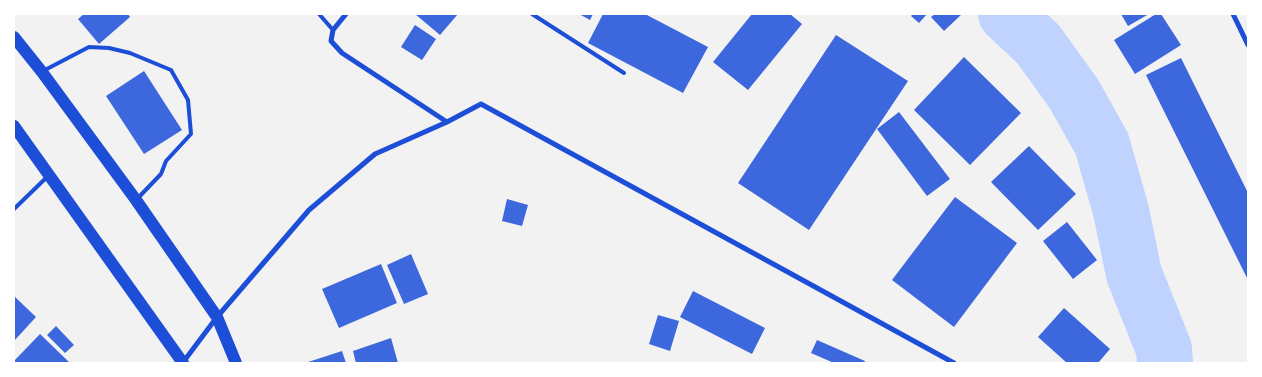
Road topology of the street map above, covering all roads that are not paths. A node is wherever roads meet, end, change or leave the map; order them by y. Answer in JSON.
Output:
{"nodes":[{"id":1,"x":319,"y":14,"type":"edge"},
{"id":2,"x":346,"y":14,"type":"edge"},
{"id":3,"x":532,"y":14,"type":"edge"},
{"id":4,"x":1233,"y":14,"type":"edge"},
{"id":5,"x":333,"y":30,"type":"junction"},
{"id":6,"x":14,"y":37,"type":"edge"},
{"id":7,"x":1248,"y":45,"type":"edge"},
{"id":8,"x":42,"y":72,"type":"junction"},
{"id":9,"x":624,"y":73,"type":"dead end"},
{"id":10,"x":447,"y":122,"type":"junction"},
{"id":11,"x":14,"y":126,"type":"edge"},
{"id":12,"x":49,"y":175,"type":"junction"},
{"id":13,"x":136,"y":200,"type":"junction"},
{"id":14,"x":14,"y":209,"type":"edge"},
{"id":15,"x":216,"y":317,"type":"junction"},
{"id":16,"x":182,"y":363,"type":"edge"},
{"id":17,"x":236,"y":363,"type":"edge"},
{"id":18,"x":954,"y":363,"type":"edge"}],
"edges":[{"from":1,"to":5,"type":"lane"},
{"from":2,"to":5,"type":"street"},
{"from":3,"to":9,"type":"lane"},
{"from":4,"to":7,"type":"street"},
{"from":5,"to":10,"type":"street"},
{"from":6,"to":8,"type":"main road"},
{"from":8,"to":13,"type":"main road"},
{"from":8,"to":13,"type":"lane"},
{"from":10,"to":15,"type":"street"},
{"from":10,"to":18,"type":"street"},
{"from":11,"to":12,"type":"main road"},
{"from":12,"to":14,"type":"lane"},
{"from":12,"to":16,"type":"main road"},
{"from":13,"to":15,"type":"main road"},
{"from":15,"to":16,"type":"street"},
{"from":15,"to":17,"type":"main road"}]}
